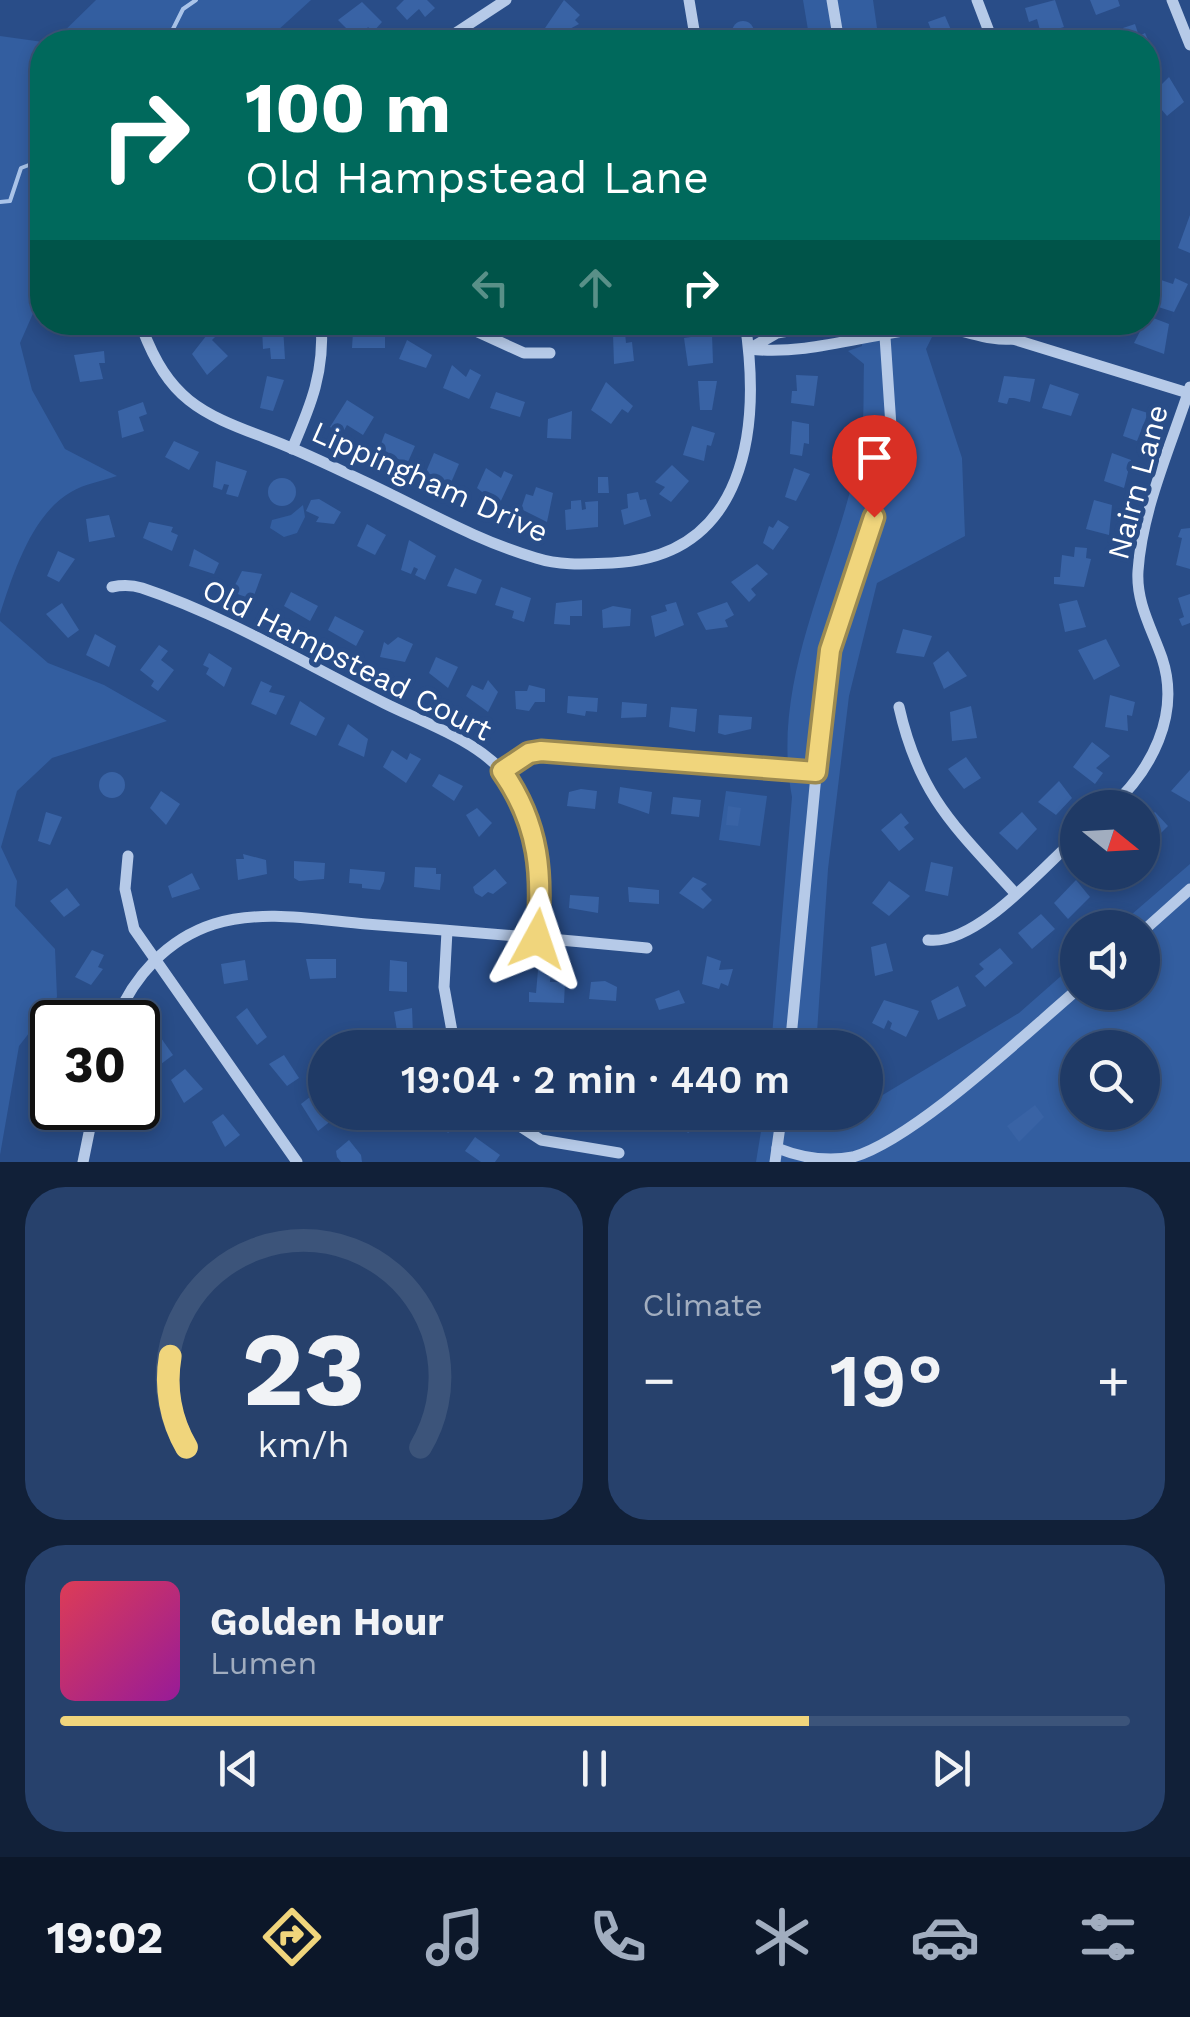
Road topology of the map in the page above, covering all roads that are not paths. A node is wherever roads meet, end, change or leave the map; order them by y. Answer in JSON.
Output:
{"nodes":[{"id":1,"x":506,"y":0,"type":"edge"},
{"id":2,"x":689,"y":0,"type":"edge"},
{"id":3,"x":832,"y":0,"type":"edge"},
{"id":4,"x":977,"y":0,"type":"edge"},
{"id":5,"x":1172,"y":0,"type":"edge"},
{"id":6,"x":460,"y":30,"type":"edge"},
{"id":7,"x":694,"y":30,"type":"edge"},
{"id":8,"x":837,"y":30,"type":"edge"},
{"id":9,"x":988,"y":30,"type":"edge"},
{"id":10,"x":1190,"y":45,"type":"edge"},
{"id":11,"x":145,"y":335,"type":"edge"},
{"id":12,"x":321,"y":335,"type":"edge"},
{"id":13,"x":485,"y":335,"type":"edge"},
{"id":14,"x":747,"y":335,"type":"edge"},
{"id":15,"x":775,"y":335,"type":"edge"},
{"id":16,"x":854,"y":335,"type":"edge"},
{"id":17,"x":886,"y":335,"type":"edge"},
{"id":18,"x":972,"y":335,"type":"edge"},
{"id":19,"x":1008,"y":335,"type":"edge"},
{"id":20,"x":1014,"y":335,"type":"edge"},
{"id":21,"x":1013,"y":339,"type":"junction"},
{"id":22,"x":749,"y":349,"type":"junction"},
{"id":23,"x":550,"y":352,"type":"dead end"},
{"id":24,"x":1189,"y":390,"type":"edge"},
{"id":25,"x":292,"y":448,"type":"junction"},
{"id":26,"x":112,"y":587,"type":"dead end"},
{"id":27,"x":899,"y":707,"type":"dead end"},
{"id":28,"x":502,"y":771,"type":"junction"},
{"id":29,"x":816,"y":772,"type":"junction"},
{"id":30,"x":1127,"y":790,"type":"edge"},
{"id":31,"x":1060,"y":852,"type":"edge"},
{"id":32,"x":128,"y":856,"type":"dead end"},
{"id":33,"x":1190,"y":889,"type":"edge"},
{"id":34,"x":1014,"y":892,"type":"junction"},
{"id":35,"x":1160,"y":916,"type":"edge"},
{"id":36,"x":447,"y":931,"type":"junction"},
{"id":37,"x":537,"y":939,"type":"junction"},
{"id":38,"x":928,"y":940,"type":"dead end"},
{"id":39,"x":647,"y":948,"type":"dead end"},
{"id":40,"x":154,"y":961,"type":"junction"},
{"id":41,"x":125,"y":1000,"type":"edge"},
{"id":42,"x":1060,"y":1003,"type":"edge"},
{"id":43,"x":451,"y":1030,"type":"edge"},
{"id":44,"x":792,"y":1030,"type":"edge"},
{"id":45,"x":90,"y":1130,"type":"edge"},
{"id":46,"x":526,"y":1130,"type":"edge"},
{"id":47,"x":780,"y":1130,"type":"edge"},
{"id":48,"x":778,"y":1148,"type":"junction"},
{"id":49,"x":619,"y":1153,"type":"dead end"},
{"id":50,"x":83,"y":1162,"type":"edge"},
{"id":51,"x":297,"y":1162,"type":"edge"},
{"id":52,"x":775,"y":1162,"type":"edge"}],
"edges":[{"from":1,"to":6,"type":"street"},
{"from":2,"to":7,"type":"street"},
{"from":3,"to":8,"type":"street"},
{"from":4,"to":9,"type":"street"},
{"from":5,"to":10,"type":"street"},
{"from":11,"to":25,"type":"street","name":"Lippingham Drive"},
{"from":12,"to":25,"type":"street"},
{"from":13,"to":23,"type":"street"},
{"from":14,"to":22,"type":"street","name":"Lippingham Drive"},
{"from":15,"to":22,"type":"street"},
{"from":16,"to":22,"type":"street"},
{"from":17,"to":29,"type":"street"},
{"from":18,"to":21,"type":"street"},
{"from":19,"to":21,"type":"street"},
{"from":20,"to":21,"type":"street"},
{"from":21,"to":24,"type":"street"},
{"from":22,"to":25,"type":"street","name":"Lippingham Drive"},
{"from":24,"to":30,"type":"street","name":"Nairn Lane"},
{"from":26,"to":28,"type":"street","name":"Old Hampstead Court"},
{"from":27,"to":34,"type":"street"},
{"from":28,"to":29,"type":"street"},
{"from":28,"to":37,"type":"street","name":"Old Hampstead Court"},
{"from":29,"to":44,"type":"street"},
{"from":31,"to":34,"type":"street"},
{"from":32,"to":40,"type":"street"},
{"from":33,"to":35,"type":"street"},
{"from":34,"to":38,"type":"street"},
{"from":36,"to":37,"type":"street"},
{"from":36,"to":40,"type":"street"},
{"from":36,"to":43,"type":"street"},
{"from":37,"to":39,"type":"street"},
{"from":40,"to":41,"type":"street"},
{"from":40,"to":51,"type":"street"},
{"from":42,"to":48,"type":"street"},
{"from":45,"to":50,"type":"street"},
{"from":46,"to":49,"type":"street"},
{"from":47,"to":48,"type":"street"},
{"from":48,"to":52,"type":"street"}]}
